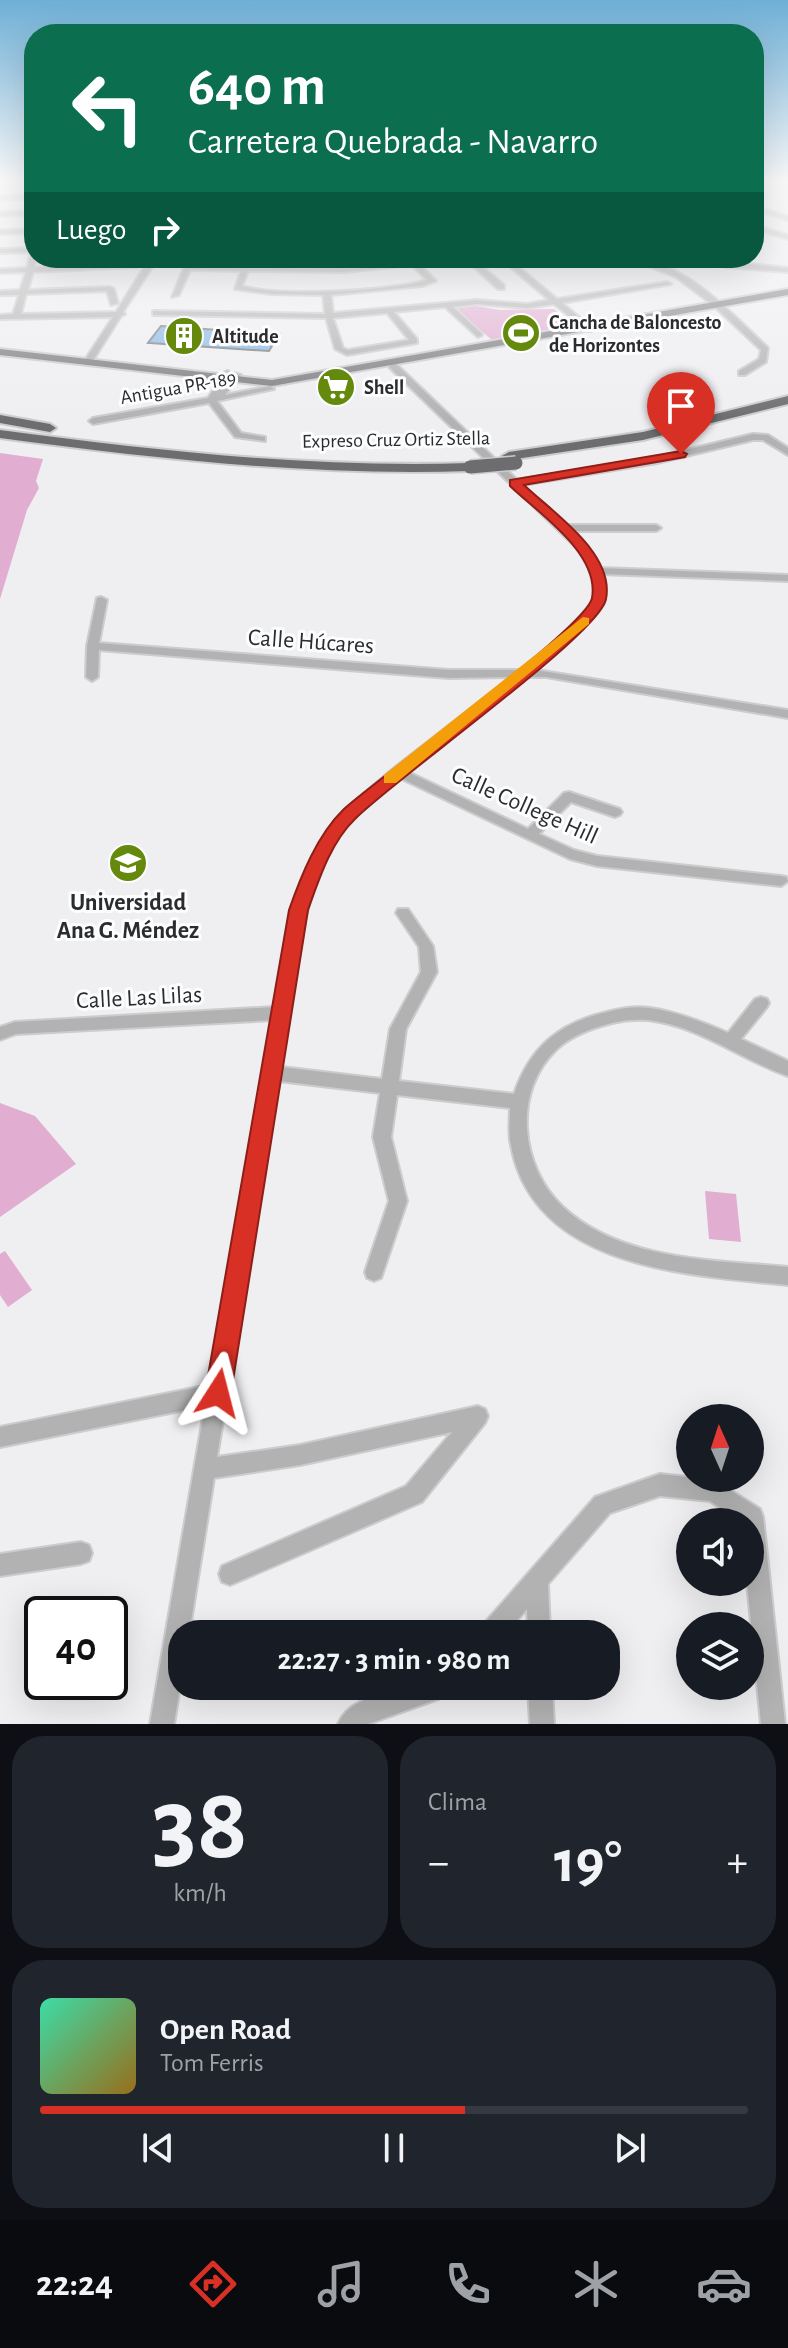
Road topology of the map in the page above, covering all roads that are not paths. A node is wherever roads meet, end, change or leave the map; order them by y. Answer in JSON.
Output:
{"nodes":[{"id":1,"x":73,"y":268,"type":"edge"},
{"id":2,"x":148,"y":268,"type":"edge"},
{"id":3,"x":188,"y":268,"type":"joint"},
{"id":4,"x":365,"y":268,"type":"edge"},
{"id":5,"x":419,"y":268,"type":"edge"},
{"id":6,"x":479,"y":268,"type":"edge"},
{"id":7,"x":516,"y":268,"type":"edge"},
{"id":8,"x":659,"y":268,"type":"edge"},
{"id":9,"x":763,"y":268,"type":"edge"},
{"id":10,"x":244,"y":269,"type":"junction"},
{"id":11,"x":30,"y":270,"type":"junction"},
{"id":12,"x":788,"y":270,"type":"edge"},
{"id":13,"x":0,"y":271,"type":"edge"},
{"id":14,"x":667,"y":284,"type":"dead end"},
{"id":15,"x":501,"y":287,"type":"dead end"},
{"id":16,"x":58,"y":291,"type":"junction"},
{"id":17,"x":23,"y":292,"type":"junction"},
{"id":18,"x":327,"y":292,"type":"junction"},
{"id":19,"x":788,"y":292,"type":"edge"},
{"id":20,"x":0,"y":293,"type":"edge"},
{"id":21,"x":175,"y":295,"type":"dead end"},
{"id":22,"x":114,"y":303,"type":"dead end"},
{"id":23,"x":557,"y":303,"type":"junction"},
{"id":24,"x":717,"y":304,"type":"junction"},
{"id":25,"x":448,"y":306,"type":"junction"},
{"id":26,"x":54,"y":311,"type":"dead end"},
{"id":27,"x":156,"y":313,"type":"dead end"},
{"id":28,"x":391,"y":313,"type":"junction"},
{"id":29,"x":121,"y":314,"type":"junction"},
{"id":30,"x":329,"y":316,"type":"junction"},
{"id":31,"x":0,"y":317,"type":"edge"},
{"id":32,"x":16,"y":317,"type":"junction"},
{"id":33,"x":588,"y":329,"type":"junction"},
{"id":34,"x":478,"y":335,"type":"dead end"},
{"id":35,"x":0,"y":350,"type":"edge"},
{"id":36,"x":88,"y":361,"type":"junction"},
{"id":37,"x":392,"y":365,"type":"junction"},
{"id":38,"x":742,"y":373,"type":"dead end"},
{"id":39,"x":229,"y":380,"type":"junction"},
{"id":40,"x":288,"y":380,"type":"junction"},
{"id":41,"x":270,"y":389,"type":"dead end"},
{"id":42,"x":211,"y":399,"type":"junction"},
{"id":43,"x":788,"y":400,"type":"edge"},
{"id":44,"x":788,"y":409,"type":"edge"},
{"id":45,"x":0,"y":419,"type":"edge"},
{"id":46,"x":93,"y":421,"type":"dead end"},
{"id":47,"x":0,"y":426,"type":"edge"},
{"id":48,"x":0,"y":437,"type":"edge"},
{"id":49,"x":66,"y":438,"type":"junction"},
{"id":50,"x":262,"y":439,"type":"dead end"},
{"id":51,"x":788,"y":452,"type":"edge"},
{"id":52,"x":513,"y":460,"type":"junction"},
{"id":53,"x":514,"y":483,"type":"junction"},
{"id":54,"x":562,"y":528,"type":"junction"},
{"id":55,"x":656,"y":528,"type":"dead end"},
{"id":56,"x":597,"y":571,"type":"junction"},
{"id":57,"x":788,"y":578,"type":"edge"},
{"id":58,"x":101,"y":600,"type":"dead end"},
{"id":59,"x":93,"y":646,"type":"junction"},
{"id":60,"x":525,"y":672,"type":"junction"},
{"id":61,"x":92,"y":677,"type":"dead end"},
{"id":62,"x":788,"y":714,"type":"edge"},
{"id":63,"x":398,"y":772,"type":"junction"},
{"id":64,"x":615,"y":812,"type":"dead end"},
{"id":65,"x":530,"y":835,"type":"junction"},
{"id":66,"x":781,"y":881,"type":"dead end"},
{"id":67,"x":403,"y":913,"type":"dead end"},
{"id":68,"x":761,"y":1003,"type":"dead end"},
{"id":69,"x":282,"y":1013,"type":"junction"},
{"id":70,"x":0,"y":1034,"type":"edge"},
{"id":71,"x":730,"y":1042,"type":"junction"},
{"id":72,"x":788,"y":1069,"type":"edge"},
{"id":73,"x":272,"y":1073,"type":"junction"},
{"id":74,"x":389,"y":1087,"type":"junction"},
{"id":75,"x":518,"y":1102,"type":"junction"},
{"id":76,"x":374,"y":1272,"type":"dead end"},
{"id":77,"x":788,"y":1276,"type":"edge"},
{"id":78,"x":218,"y":1393,"type":"junction"},
{"id":79,"x":0,"y":1437,"type":"edge"},
{"id":80,"x":205,"y":1469,"type":"junction"},
{"id":81,"x":81,"y":1553,"type":"dead end"},
{"id":82,"x":0,"y":1565,"type":"edge"},
{"id":83,"x":230,"y":1574,"type":"dead end"},
{"id":84,"x":537,"y":1580,"type":"junction"},
{"id":85,"x":502,"y":1620,"type":"edge"},
{"id":86,"x":538,"y":1620,"type":"edge"},
{"id":87,"x":401,"y":1700,"type":"edge"},
{"id":88,"x":541,"y":1700,"type":"edge"},
{"id":89,"x":162,"y":1724,"type":"edge"},
{"id":90,"x":350,"y":1724,"type":"edge"},
{"id":91,"x":542,"y":1724,"type":"edge"},
{"id":92,"x":773,"y":1724,"type":"edge"}],
"edges":[{"from":1,"to":11,"type":"street"},
{"from":2,"to":29,"type":"street"},
{"from":3,"to":10,"type":"street"},
{"from":3,"to":21,"type":"street"},
{"from":4,"to":10,"type":"street"},
{"from":5,"to":18,"type":"street"},
{"from":6,"to":15,"type":"street"},
{"from":7,"to":23,"type":"street"},
{"from":8,"to":24,"type":"street"},
{"from":9,"to":12,"type":"street"},
{"from":10,"to":18,"type":"street"},
{"from":11,"to":13,"type":"street"},
{"from":11,"to":17,"type":"street"},
{"from":14,"to":23,"type":"street"},
{"from":16,"to":17,"type":"street"},
{"from":16,"to":22,"type":"street"},
{"from":16,"to":26,"type":"street"},
{"from":17,"to":20,"type":"street"},
{"from":17,"to":32,"type":"street"},
{"from":18,"to":30,"type":"street"},
{"from":19,"to":24,"type":"main road"},
{"from":23,"to":25,"type":"street"},
{"from":23,"to":33,"type":"street"},
{"from":24,"to":33,"type":"main road"},
{"from":24,"to":38,"type":"street"},
{"from":25,"to":28,"type":"street"},
{"from":25,"to":34,"type":"street"},
{"from":27,"to":30,"type":"street"},
{"from":28,"to":30,"type":"street"},
{"from":28,"to":30,"type":"street"},
{"from":29,"to":32,"type":"street"},
{"from":29,"to":36,"type":"street"},
{"from":31,"to":32,"type":"street"},
{"from":33,"to":37,"type":"main road"},
{"from":35,"to":36,"type":"main road"},
{"from":36,"to":39,"type":"main road"},
{"from":37,"to":40,"type":"main road"},
{"from":37,"to":53,"type":"street"},
{"from":39,"to":40,"type":"main road"},
{"from":39,"to":40,"type":"main road"},
{"from":39,"to":42,"type":"street"},
{"from":41,"to":42,"type":"street","name":"Antigua PR-189"},
{"from":42,"to":46,"type":"street","name":"Antigua PR-189"},
{"from":42,"to":50,"type":"street"},
{"from":43,"to":52,"type":"highway","name":"Expreso Cruz Ortiz Stella"},
{"from":44,"to":52,"type":"highway","name":"Expreso Cruz Ortiz Stella"},
{"from":45,"to":49,"type":"highway"},
{"from":47,"to":49,"type":"highway","name":"Expreso Cruz Ortiz Stella"},
{"from":48,"to":49,"type":"highway","name":"Expreso Cruz Ortiz Stella"},
{"from":49,"to":52,"type":"highway","name":"Expreso Cruz Ortiz Stella","bridge":true},
{"from":51,"to":53,"type":"street"},
{"from":53,"to":54,"type":"street"},
{"from":54,"to":55,"type":"street"},
{"from":54,"to":56,"type":"street"},
{"from":56,"to":57,"type":"street"},
{"from":56,"to":60,"type":"street"},
{"from":58,"to":59,"type":"street"},
{"from":59,"to":60,"type":"street","name":"Calle Húcares"},
{"from":59,"to":61,"type":"street"},
{"from":60,"to":62,"type":"street","name":"Calle Húcares"},
{"from":60,"to":63,"type":"street"},
{"from":63,"to":65,"type":"street","name":"Calle College Hill"},
{"from":63,"to":69,"type":"street"},
{"from":64,"to":65,"type":"street"},
{"from":65,"to":66,"type":"street","name":"Calle College Hill"},
{"from":67,"to":74,"type":"street"},
{"from":68,"to":71,"type":"street"},
{"from":69,"to":70,"type":"street","name":"Calle Las Lilas"},
{"from":69,"to":73,"type":"street"},
{"from":71,"to":72,"type":"street"},
{"from":71,"to":75,"type":"street"},
{"from":73,"to":74,"type":"street"},
{"from":73,"to":78,"type":"street"},
{"from":74,"to":75,"type":"street"},
{"from":74,"to":76,"type":"street"},
{"from":75,"to":77,"type":"street"},
{"from":78,"to":79,"type":"street"},
{"from":78,"to":80,"type":"street"},
{"from":80,"to":83,"type":"street"},
{"from":80,"to":89,"type":"street"},
{"from":81,"to":82,"type":"street"},
{"from":84,"to":85,"type":"street"},
{"from":84,"to":86,"type":"street"},
{"from":84,"to":92,"type":"street"},
{"from":87,"to":90,"type":"street"},
{"from":88,"to":91,"type":"street"}]}
